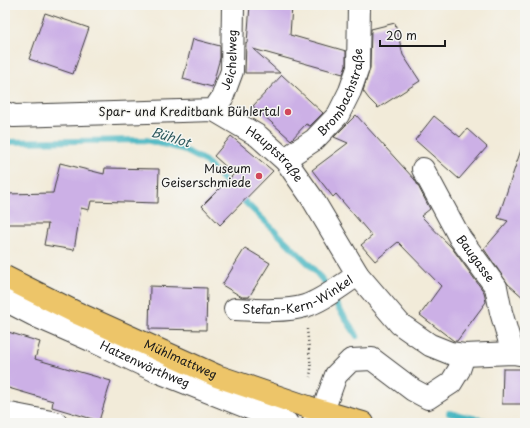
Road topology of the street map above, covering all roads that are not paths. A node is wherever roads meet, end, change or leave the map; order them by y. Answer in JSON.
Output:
{"nodes":[{"id":1,"x":233,"y":5,"type":"edge"},
{"id":2,"x":359,"y":5,"type":"edge"},
{"id":3,"x":214,"y":110,"type":"junction"},
{"id":4,"x":5,"y":113,"type":"edge"},
{"id":5,"x":286,"y":161,"type":"junction"},
{"id":6,"x":423,"y":169,"type":"dead end"},
{"id":7,"x":358,"y":275,"type":"junction"},
{"id":8,"x":5,"y":277,"type":"edge"},
{"id":9,"x":5,"y":300,"type":"edge"},
{"id":10,"x":235,"y":309,"type":"dead end"},
{"id":11,"x":519,"y":354,"type":"edge"},
{"id":12,"x":464,"y":355,"type":"junction"},
{"id":13,"x":5,"y":412,"type":"edge"},
{"id":14,"x":314,"y":414,"type":"edge"},
{"id":15,"x":56,"y":423,"type":"edge"},
{"id":16,"x":287,"y":423,"type":"edge"},
{"id":17,"x":363,"y":423,"type":"edge"}],
"edges":[{"from":1,"to":3,"type":"street","name":"Jeichelweg"},
{"from":2,"to":5,"type":"street","name":"Brombachstraße"},
{"from":3,"to":4,"type":"street"},
{"from":3,"to":5,"type":"street","name":"Hauptstraße"},
{"from":5,"to":7,"type":"street","name":"Hauptstraße"},
{"from":6,"to":11,"type":"street","name":"Baugasse"},
{"from":7,"to":10,"type":"street","name":"Stefan-Kern-Winkel"},
{"from":7,"to":12,"type":"street","name":"Hauptstraße"},
{"from":8,"to":14,"type":"main road","name":"Mühlmattweg"},
{"from":9,"to":16,"type":"street","name":"Hatzenwörthweg"},
{"from":11,"to":12,"type":"street","name":"Hauptstraße"},
{"from":12,"to":14,"type":"street"},
{"from":13,"to":15,"type":"street"},
{"from":14,"to":17,"type":"main road","name":"Mühlmattweg"}]}
